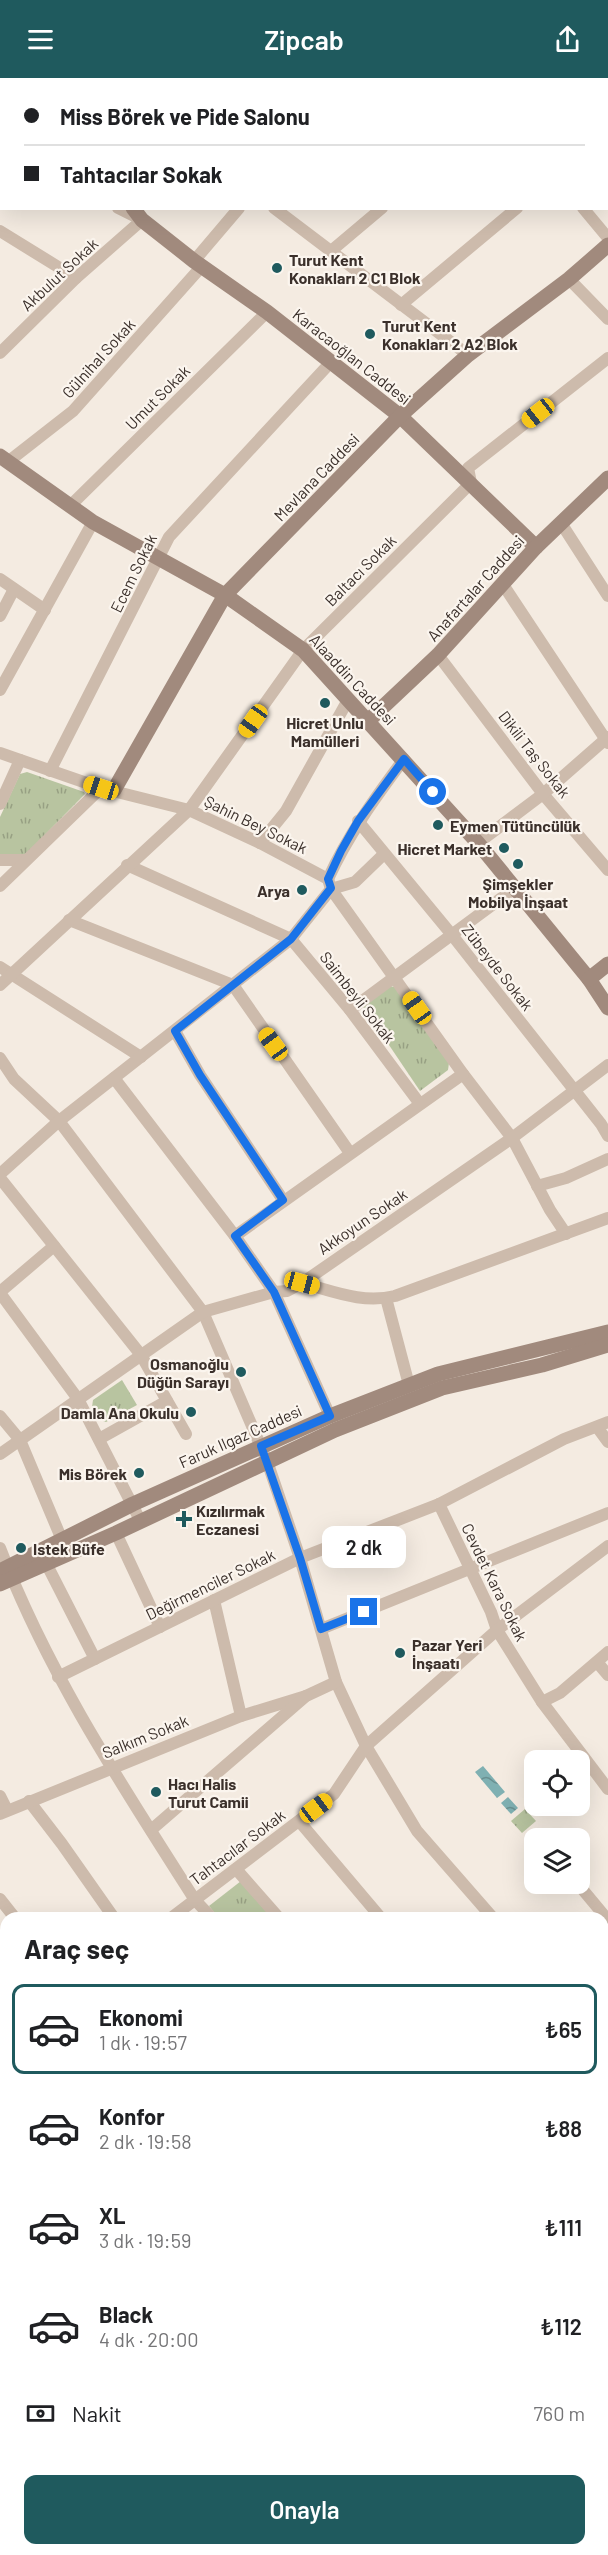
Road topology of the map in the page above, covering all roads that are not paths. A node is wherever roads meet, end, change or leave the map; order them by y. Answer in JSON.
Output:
{"nodes":[{"id":1,"x":238,"y":210,"type":"edge"},
{"id":2,"x":277,"y":210,"type":"edge"},
{"id":3,"x":380,"y":210,"type":"edge"},
{"id":4,"x":515,"y":210,"type":"edge"},
{"id":5,"x":585,"y":210,"type":"edge"},
{"id":6,"x":137,"y":214,"type":"edge"},
{"id":7,"x":3,"y":237,"type":"edge"},
{"id":8,"x":608,"y":238,"type":"edge"},
{"id":9,"x":608,"y":245,"type":"edge"},
{"id":10,"x":331,"y":251,"type":"junction"},
{"id":11,"x":198,"y":264,"type":"junction"},
{"id":12,"x":76,"y":278,"type":"junction"},
{"id":13,"x":569,"y":279,"type":"junction"},
{"id":14,"x":401,"y":305,"type":"junction"},
{"id":15,"x":267,"y":312,"type":"junction"},
{"id":16,"x":608,"y":319,"type":"edge"},
{"id":17,"x":0,"y":353,"type":"edge"},
{"id":18,"x":468,"y":355,"type":"junction"},
{"id":19,"x":608,"y":358,"type":"edge"},
{"id":20,"x":331,"y":362,"type":"junction"},
{"id":21,"x":400,"y":416,"type":"junction"},
{"id":22,"x":4,"y":459,"type":"edge"},
{"id":23,"x":608,"y":478,"type":"edge"},
{"id":24,"x":471,"y":483,"type":"junction"},
{"id":25,"x":71,"y":505,"type":"junction"},
{"id":26,"x":93,"y":522,"type":"junction"},
{"id":27,"x":561,"y":523,"type":"junction"},
{"id":28,"x":536,"y":547,"type":"junction"},
{"id":29,"x":159,"y":559,"type":"junction"},
{"id":30,"x":0,"y":579,"type":"edge"},
{"id":31,"x":502,"y":583,"type":"junction"},
{"id":32,"x":14,"y":589,"type":"junction"},
{"id":33,"x":225,"y":595,"type":"junction"},
{"id":34,"x":608,"y":596,"type":"edge"},
{"id":35,"x":45,"y":610,"type":"junction"},
{"id":36,"x":0,"y":616,"type":"edge"},
{"id":37,"x":303,"y":650,"type":"junction"},
{"id":38,"x":438,"y":656,"type":"junction"},
{"id":39,"x":0,"y":690,"type":"edge"},
{"id":40,"x":348,"y":700,"type":"junction"},
{"id":41,"x":368,"y":721,"type":"junction"},
{"id":42,"x":607,"y":740,"type":"edge"},
{"id":43,"x":0,"y":753,"type":"edge"},
{"id":44,"x":404,"y":759,"type":"junction"},
{"id":45,"x":20,"y":760,"type":"junction"},
{"id":46,"x":50,"y":771,"type":"junction"},
{"id":47,"x":108,"y":789,"type":"junction"},
{"id":48,"x":543,"y":794,"type":"junction"},
{"id":49,"x":0,"y":804,"type":"edge"},
{"id":50,"x":189,"y":810,"type":"junction"},
{"id":51,"x":358,"y":821,"type":"junction"},
{"id":52,"x":260,"y":843,"type":"junction"},
{"id":53,"x":478,"y":843,"type":"junction"},
{"id":54,"x":384,"y":854,"type":"junction"},
{"id":55,"x":0,"y":860,"type":"edge"},
{"id":56,"x":25,"y":860,"type":"junction"},
{"id":57,"x":127,"y":865,"type":"junction"},
{"id":58,"x":608,"y":870,"type":"edge"},
{"id":59,"x":330,"y":884,"type":"junction"},
{"id":60,"x":0,"y":886,"type":"edge"},
{"id":61,"x":515,"y":888,"type":"junction"},
{"id":62,"x":69,"y":920,"type":"junction"},
{"id":63,"x":452,"y":935,"type":"junction"},
{"id":64,"x":291,"y":939,"type":"junction"},
{"id":65,"x":608,"y":963,"type":"edge"},
{"id":66,"x":5,"y":971,"type":"edge"},
{"id":67,"x":395,"y":976,"type":"junction"},
{"id":68,"x":589,"y":979,"type":"junction"},
{"id":69,"x":0,"y":984,"type":"edge"},
{"id":70,"x":232,"y":986,"type":"junction"},
{"id":71,"x":608,"y":1008,"type":"edge"},
{"id":72,"x":350,"y":1010,"type":"junction"},
{"id":73,"x":175,"y":1031,"type":"junction"},
{"id":74,"x":141,"y":1057,"type":"junction"},
{"id":75,"x":0,"y":1058,"type":"edge"},
{"id":76,"x":608,"y":1065,"type":"edge"},
{"id":77,"x":463,"y":1074,"type":"junction"},
{"id":78,"x":114,"y":1078,"type":"junction"},
{"id":79,"x":574,"y":1090,"type":"junction"},
{"id":80,"x":420,"y":1104,"type":"junction"},
{"id":81,"x":59,"y":1121,"type":"junction"},
{"id":82,"x":608,"y":1136,"type":"edge"},
{"id":83,"x":512,"y":1138,"type":"junction"},
{"id":84,"x":350,"y":1153,"type":"junction"},
{"id":85,"x":608,"y":1159,"type":"edge"},
{"id":86,"x":0,"y":1176,"type":"edge"},
{"id":87,"x":537,"y":1186,"type":"junction"},
{"id":88,"x":283,"y":1200,"type":"junction"},
{"id":89,"x":608,"y":1218,"type":"edge"},
{"id":90,"x":566,"y":1234,"type":"junction"},
{"id":91,"x":235,"y":1236,"type":"junction"},
{"id":92,"x":54,"y":1246,"type":"junction"},
{"id":93,"x":302,"y":1283,"type":"junction"},
{"id":94,"x":274,"y":1292,"type":"junction"},
{"id":95,"x":0,"y":1293,"type":"edge"},
{"id":96,"x":386,"y":1298,"type":"junction"},
{"id":97,"x":203,"y":1312,"type":"junction"},
{"id":98,"x":608,"y":1332,"type":"edge"},
{"id":99,"x":608,"y":1345,"type":"edge"},
{"id":100,"x":141,"y":1355,"type":"junction"},
{"id":101,"x":410,"y":1384,"type":"junction"},
{"id":102,"x":78,"y":1400,"type":"junction"},
{"id":103,"x":167,"y":1401,"type":"junction"},
{"id":104,"x":0,"y":1416,"type":"edge"},
{"id":105,"x":330,"y":1416,"type":"junction"},
{"id":106,"x":603,"y":1425,"type":"edge"},
{"id":107,"x":186,"y":1434,"type":"dead end"},
{"id":108,"x":99,"y":1439,"type":"junction"},
{"id":109,"x":20,"y":1440,"type":"junction"},
{"id":110,"x":608,"y":1442,"type":"edge"},
{"id":111,"x":261,"y":1446,"type":"junction"},
{"id":112,"x":0,"y":1454,"type":"edge"},
{"id":113,"x":267,"y":1461,"type":"junction"},
{"id":114,"x":133,"y":1504,"type":"junction"},
{"id":115,"x":439,"y":1504,"type":"junction"},
{"id":116,"x":608,"y":1513,"type":"edge"},
{"id":117,"x":141,"y":1522,"type":"junction"},
{"id":118,"x":116,"y":1533,"type":"junction"},
{"id":119,"x":62,"y":1540,"type":"junction"},
{"id":120,"x":608,"y":1546,"type":"edge"},
{"id":121,"x":0,"y":1548,"type":"edge"},
{"id":122,"x":300,"y":1558,"type":"junction"},
{"id":123,"x":46,"y":1563,"type":"junction"},
{"id":124,"x":470,"y":1568,"type":"junction"},
{"id":125,"x":5,"y":1575,"type":"edge"},
{"id":126,"x":214,"y":1600,"type":"junction"},
{"id":127,"x":160,"y":1627,"type":"junction"},
{"id":128,"x":321,"y":1629,"type":"junction"},
{"id":129,"x":497,"y":1630,"type":"junction"},
{"id":130,"x":608,"y":1652,"type":"edge"},
{"id":131,"x":95,"y":1659,"type":"junction"},
{"id":132,"x":597,"y":1662,"type":"junction"},
{"id":133,"x":608,"y":1675,"type":"edge"},
{"id":134,"x":58,"y":1677,"type":"junction"},
{"id":135,"x":336,"y":1682,"type":"junction"},
{"id":136,"x":306,"y":1696,"type":"junction"},
{"id":137,"x":542,"y":1702,"type":"junction"},
{"id":138,"x":241,"y":1716,"type":"junction"},
{"id":139,"x":366,"y":1746,"type":"junction"},
{"id":140,"x":111,"y":1767,"type":"junction"},
{"id":141,"x":608,"y":1789,"type":"edge"},
{"id":142,"x":0,"y":1796,"type":"edge"},
{"id":143,"x":29,"y":1801,"type":"junction"},
{"id":144,"x":4,"y":1812,"type":"edge"},
{"id":145,"x":299,"y":1821,"type":"junction"},
{"id":146,"x":151,"y":1830,"type":"junction"},
{"id":147,"x":236,"y":1869,"type":"junction"},
{"id":148,"x":586,"y":1894,"type":"edge"},
{"id":149,"x":0,"y":1899,"type":"edge"},
{"id":150,"x":195,"y":1900,"type":"junction"},
{"id":151,"x":10,"y":1912,"type":"edge"},
{"id":152,"x":110,"y":1912,"type":"edge"},
{"id":153,"x":179,"y":1912,"type":"edge"},
{"id":154,"x":206,"y":1912,"type":"edge"},
{"id":155,"x":274,"y":1912,"type":"edge"},
{"id":156,"x":376,"y":1912,"type":"edge"},
{"id":157,"x":488,"y":1912,"type":"edge"},
{"id":158,"x":601,"y":1912,"type":"edge"}],
"edges":[{"from":1,"to":11,"type":"street","name":"Gülnihal Sokak"},
{"from":2,"to":10,"type":"street"},
{"from":3,"to":10,"type":"street"},
{"from":4,"to":14,"type":"street"},
{"from":5,"to":8,"type":"street"},
{"from":6,"to":11,"type":"street","name":"Karacaoğlan Caddesi"},
{"from":6,"to":12,"type":"street","name":"Akbulut Sokak"},
{"from":7,"to":12,"type":"street"},
{"from":9,"to":13,"type":"street","name":"Mevlana Caddesi"},
{"from":10,"to":14,"type":"street"},
{"from":11,"to":15,"type":"street","name":"Karacaoğlan Caddesi"},
{"from":11,"to":22,"type":"street","name":"Gülnihal Sokak"},
{"from":12,"to":17,"type":"street","name":"Akbulut Sokak"},
{"from":13,"to":16,"type":"street"},
{"from":13,"to":18,"type":"street","name":"Mevlana Caddesi"},
{"from":14,"to":18,"type":"street"},
{"from":15,"to":20,"type":"street","name":"Karacaoğlan Caddesi"},
{"from":15,"to":25,"type":"street","name":"Umut Sokak"},
{"from":18,"to":21,"type":"street","name":"Mevlana Caddesi"},
{"from":19,"to":24,"type":"street","name":"Baltacı Sokak"},
{"from":20,"to":21,"type":"street","name":"Karacaoğlan Caddesi"},
{"from":20,"to":29,"type":"street","name":"Ecem Sokak"},
{"from":21,"to":24,"type":"street","name":"Karacaoğlan Caddesi"},
{"from":21,"to":33,"type":"street","name":"Mevlana Caddesi"},
{"from":22,"to":25,"type":"street","name":"Alaaddin Caddesi"},
{"from":23,"to":27,"type":"street","name":"Anafartalar Caddesi"},
{"from":24,"to":28,"type":"street","name":"Karacaoğlan Caddesi"},
{"from":24,"to":37,"type":"street","name":"Baltacı Sokak"},
{"from":25,"to":26,"type":"street","name":"Alaaddin Caddesi"},
{"from":26,"to":29,"type":"street","name":"Alaaddin Caddesi"},
{"from":26,"to":35,"type":"street"},
{"from":27,"to":28,"type":"street","name":"Anafartalar Caddesi"},
{"from":27,"to":34,"type":"street"},
{"from":28,"to":31,"type":"street","name":"Anafartalar Caddesi"},
{"from":29,"to":33,"type":"street","name":"Alaaddin Caddesi"},
{"from":29,"to":46,"type":"street","name":"Ecem Sokak"},
{"from":30,"to":32,"type":"street"},
{"from":31,"to":38,"type":"street","name":"Anafartalar Caddesi"},
{"from":31,"to":42,"type":"street"},
{"from":32,"to":35,"type":"street"},
{"from":32,"to":36,"type":"street"},
{"from":33,"to":37,"type":"street","name":"Alaaddin Caddesi"},
{"from":33,"to":47,"type":"street","name":"Mevlana Caddesi"},
{"from":35,"to":39,"type":"street"},
{"from":37,"to":40,"type":"street","name":"Alaaddin Caddesi"},
{"from":37,"to":50,"type":"street","name":"Baltacı Sokak"},
{"from":38,"to":41,"type":"street","name":"Anafartalar Caddesi"},
{"from":38,"to":48,"type":"street","name":"Dikili Taş Sokak"},
{"from":40,"to":41,"type":"street","name":"Alaaddin Caddesi"},
{"from":40,"to":52,"type":"street"},
{"from":41,"to":44,"type":"street","name":"Alaaddin Caddesi"},
{"from":42,"to":48,"type":"street"},
{"from":43,"to":45,"type":"street","name":"Şahin Bey Sokak"},
{"from":44,"to":51,"type":"street"},
{"from":44,"to":53,"type":"street","name":"Alaaddin Caddesi"},
{"from":45,"to":46,"type":"street","name":"Şahin Bey Sokak"},
{"from":45,"to":49,"type":"street"},
{"from":46,"to":47,"type":"street","name":"Şahin Bey Sokak"},
{"from":47,"to":50,"type":"street","name":"Şahin Bey Sokak"},
{"from":47,"to":56,"type":"street"},
{"from":48,"to":53,"type":"street"},
{"from":48,"to":58,"type":"street","name":"Dikili Taş Sokak"},
{"from":50,"to":52,"type":"street","name":"Şahin Bey Sokak"},
{"from":50,"to":57,"type":"street","name":"Baltacı Sokak"},
{"from":51,"to":54,"type":"street","name":"Zübeyde Sokak"},
{"from":51,"to":59,"type":"street"},
{"from":52,"to":59,"type":"street","name":"Şahin Bey Sokak"},
{"from":53,"to":61,"type":"street","name":"Alaaddin Caddesi"},
{"from":54,"to":59,"type":"street"},
{"from":54,"to":63,"type":"street","name":"Zübeyde Sokak"},
{"from":55,"to":56,"type":"street"},
{"from":56,"to":60,"type":"street"},
{"from":57,"to":62,"type":"street","name":"Baltacı Sokak"},
{"from":57,"to":64,"type":"street","name":"Saimbeyli Sokak"},
{"from":59,"to":64,"type":"street"},
{"from":59,"to":67,"type":"street","name":"Şahin Bey Sokak"},
{"from":61,"to":63,"type":"street"},
{"from":61,"to":68,"type":"street","name":"Alaaddin Caddesi"},
{"from":62,"to":66,"type":"street","name":"Baltacı Sokak"},
{"from":62,"to":70,"type":"street"},
{"from":63,"to":67,"type":"street"},
{"from":63,"to":79,"type":"street","name":"Zübeyde Sokak"},
{"from":64,"to":70,"type":"street"},
{"from":64,"to":72,"type":"street","name":"Saimbeyli Sokak"},
{"from":65,"to":68,"type":"street"},
{"from":66,"to":69,"type":"street","name":"Baltacı Sokak"},
{"from":66,"to":74,"type":"street"},
{"from":67,"to":72,"type":"street"},
{"from":67,"to":77,"type":"street","name":"Şahin Bey Sokak"},
{"from":68,"to":71,"type":"street","name":"Alaaddin Caddesi"},
{"from":70,"to":73,"type":"street"},
{"from":70,"to":84,"type":"street"},
{"from":72,"to":80,"type":"street","name":"Saimbeyli Sokak"},
{"from":73,"to":74,"type":"street"},
{"from":73,"to":88,"type":"street"},
{"from":74,"to":78,"type":"street"},
{"from":75,"to":81,"type":"street"},
{"from":76,"to":79,"type":"street","name":"Akkoyun Sokak"},
{"from":77,"to":80,"type":"street"},
{"from":77,"to":83,"type":"street","name":"Şahin Bey Sokak"},
{"from":78,"to":81,"type":"street"},
{"from":78,"to":91,"type":"street"},
{"from":79,"to":82,"type":"street","name":"Zübeyde Sokak"},
{"from":79,"to":83,"type":"street","name":"Akkoyun Sokak"},
{"from":80,"to":84,"type":"street"},
{"from":81,"to":86,"type":"street"},
{"from":81,"to":97,"type":"street"},
{"from":83,"to":87,"type":"street","name":"Şahin Bey Sokak"},
{"from":83,"to":93,"type":"street","name":"Akkoyun Sokak"},
{"from":84,"to":88,"type":"street"},
{"from":85,"to":87,"type":"street"},
{"from":86,"to":92,"type":"street"},
{"from":87,"to":90,"type":"street","name":"Şahin Bey Sokak"},
{"from":88,"to":91,"type":"street"},
{"from":89,"to":90,"type":"street"},
{"from":90,"to":96,"type":"street"},
{"from":91,"to":94,"type":"street"},
{"from":92,"to":95,"type":"street"},
{"from":92,"to":100,"type":"street"},
{"from":93,"to":94,"type":"street","name":"Akkoyun Sokak"},
{"from":93,"to":96,"type":"street"},
{"from":94,"to":97,"type":"street","name":"Akkoyun Sokak"},
{"from":94,"to":105,"type":"street"},
{"from":95,"to":102,"type":"street"},
{"from":96,"to":101,"type":"street"},
{"from":97,"to":100,"type":"street","name":"Akkoyun Sokak"},
{"from":97,"to":111,"type":"street"},
{"from":98,"to":101,"type":"street","name":"Faruk Ilgaz Caddesi"},
{"from":99,"to":113,"type":"street","name":"Faruk Ilgaz Caddesi"},
{"from":100,"to":102,"type":"street","name":"Akkoyun Sokak"},
{"from":100,"to":103,"type":"street"},
{"from":101,"to":105,"type":"street","name":"Faruk Ilgaz Caddesi"},
{"from":102,"to":108,"type":"street"},
{"from":102,"to":109,"type":"street","name":"Akkoyun Sokak"},
{"from":103,"to":107,"type":"street"},
{"from":103,"to":108,"type":"street"},
{"from":104,"to":109,"type":"street"},
{"from":105,"to":111,"type":"street","name":"Faruk Ilgaz Caddesi"},
{"from":106,"to":110,"type":"street"},
{"from":106,"to":115,"type":"street","name":"Değirmenciler Sokak"},
{"from":108,"to":114,"type":"street"},
{"from":109,"to":112,"type":"street","name":"Akkoyun Sokak"},
{"from":109,"to":119,"type":"street"},
{"from":111,"to":113,"type":"street"},
{"from":111,"to":114,"type":"street","name":"Faruk Ilgaz Caddesi"},
{"from":113,"to":117,"type":"street","name":"Faruk Ilgaz Caddesi"},
{"from":113,"to":122,"type":"street"},
{"from":114,"to":117,"type":"street"},
{"from":114,"to":119,"type":"street","name":"Faruk Ilgaz Caddesi"},
{"from":115,"to":122,"type":"street","name":"Değirmenciler Sokak"},
{"from":115,"to":124,"type":"street","name":"Cevdet Kara Sokak"},
{"from":116,"to":124,"type":"street"},
{"from":117,"to":118,"type":"street","name":"Faruk Ilgaz Caddesi"},
{"from":118,"to":123,"type":"street","name":"Faruk Ilgaz Caddesi"},
{"from":118,"to":127,"type":"street"},
{"from":119,"to":125,"type":"street","name":"Faruk Ilgaz Caddesi"},
{"from":120,"to":129,"type":"street","name":"Tahtacılar Sokak"},
{"from":121,"to":125,"type":"street"},
{"from":122,"to":126,"type":"street","name":"Değirmenciler Sokak"},
{"from":122,"to":128,"type":"street"},
{"from":123,"to":125,"type":"street","name":"Faruk Ilgaz Caddesi"},
{"from":123,"to":131,"type":"street"},
{"from":124,"to":128,"type":"street"},
{"from":124,"to":129,"type":"street","name":"Cevdet Kara Sokak"},
{"from":125,"to":134,"type":"street"},
{"from":126,"to":127,"type":"street","name":"Değirmenciler Sokak"},
{"from":126,"to":138,"type":"street"},
{"from":127,"to":131,"type":"street","name":"Değirmenciler Sokak"},
{"from":128,"to":135,"type":"street"},
{"from":129,"to":137,"type":"street","name":"Cevdet Kara Sokak"},
{"from":129,"to":139,"type":"street","name":"Tahtacılar Sokak"},
{"from":130,"to":132,"type":"street"},
{"from":131,"to":134,"type":"street","name":"Değirmenciler Sokak"},
{"from":132,"to":133,"type":"street"},
{"from":132,"to":137,"type":"street"},
{"from":134,"to":140,"type":"street"},
{"from":135,"to":136,"type":"street"},
{"from":135,"to":139,"type":"street"},
{"from":136,"to":138,"type":"street","name":"Salkım Sokak"},
{"from":136,"to":146,"type":"street"},
{"from":137,"to":141,"type":"street","name":"Cevdet Kara Sokak"},
{"from":138,"to":140,"type":"street","name":"Salkım Sokak"},
{"from":139,"to":145,"type":"street","name":"Tahtacılar Sokak"},
{"from":139,"to":157,"type":"street"},
{"from":140,"to":143,"type":"street","name":"Salkım Sokak"},
{"from":140,"to":146,"type":"street"},
{"from":142,"to":144,"type":"street"},
{"from":143,"to":144,"type":"street","name":"Salkım Sokak"},
{"from":143,"to":152,"type":"street"},
{"from":145,"to":147,"type":"street","name":"Tahtacılar Sokak"},
{"from":145,"to":156,"type":"street"},
{"from":146,"to":150,"type":"street"},
{"from":147,"to":150,"type":"street","name":"Tahtacılar Sokak"},
{"from":147,"to":155,"type":"street"},
{"from":148,"to":158,"type":"street"},
{"from":149,"to":151,"type":"street"},
{"from":150,"to":153,"type":"street","name":"Tahtacılar Sokak"},
{"from":150,"to":154,"type":"street"}]}
